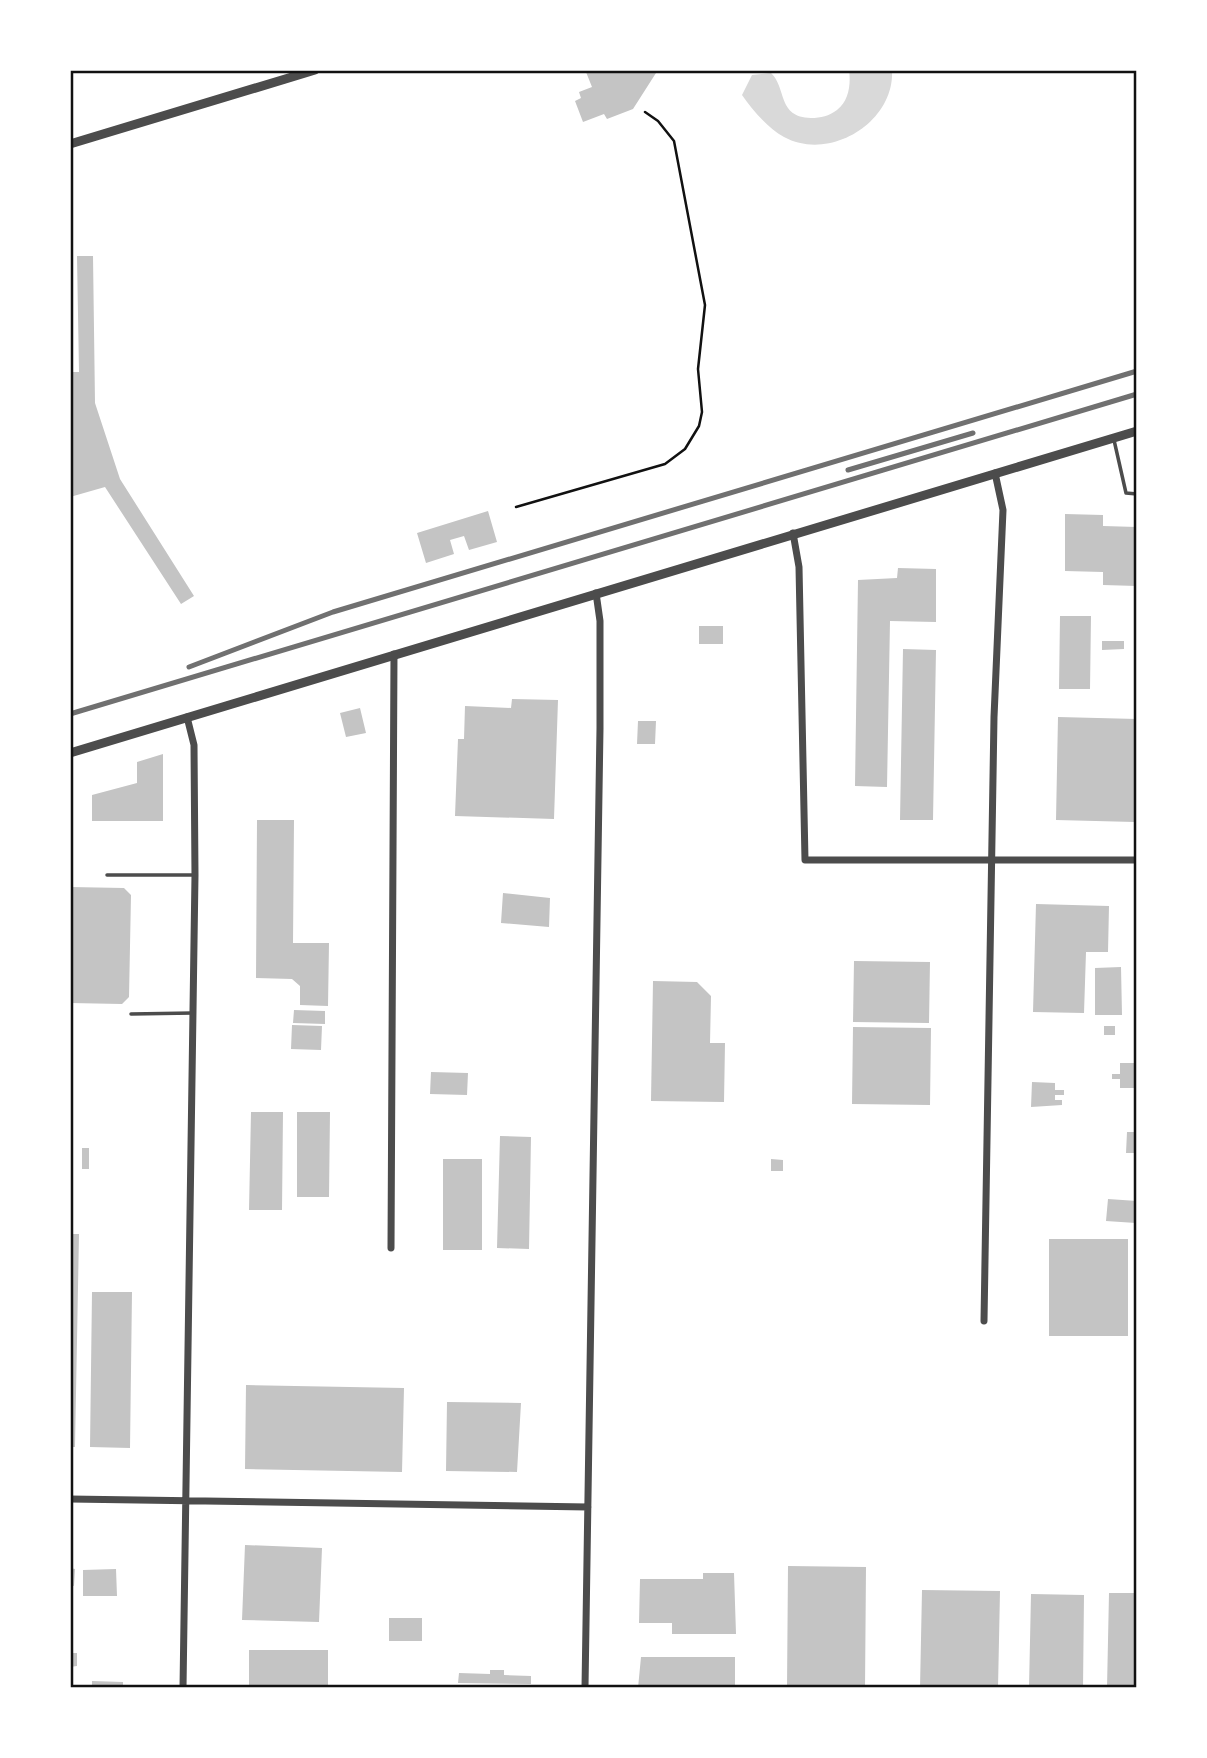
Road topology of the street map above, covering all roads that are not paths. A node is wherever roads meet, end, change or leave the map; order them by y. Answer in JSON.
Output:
{"nodes":[{"id":1,"x":315,"y":70,"type":"edge"},
{"id":2,"x":70,"y":144,"type":"edge"},
{"id":3,"x":1137,"y":430,"type":"edge"},
{"id":4,"x":1113,"y":438,"type":"junction"},
{"id":5,"x":995,"y":473,"type":"junction"},
{"id":6,"x":1137,"y":494,"type":"edge"},
{"id":7,"x":793,"y":533,"type":"junction"},
{"id":8,"x":596,"y":593,"type":"junction"},
{"id":9,"x":394,"y":654,"type":"junction"},
{"id":10,"x":187,"y":717,"type":"junction"},
{"id":11,"x":70,"y":752,"type":"edge"},
{"id":12,"x":993,"y":860,"type":"junction"},
{"id":13,"x":1137,"y":860,"type":"edge"},
{"id":14,"x":107,"y":875,"type":"dead end"},
{"id":15,"x":195,"y":876,"type":"junction"},
{"id":16,"x":193,"y":1013,"type":"junction"},
{"id":17,"x":131,"y":1014,"type":"dead end"},
{"id":18,"x":391,"y":1248,"type":"dead end"},
{"id":19,"x":984,"y":1321,"type":"dead end"},
{"id":20,"x":70,"y":1499,"type":"edge"},
{"id":21,"x":187,"y":1500,"type":"junction"},
{"id":22,"x":588,"y":1507,"type":"junction"},
{"id":23,"x":183,"y":1688,"type":"edge"},
{"id":24,"x":585,"y":1688,"type":"edge"}],
"edges":[{"from":1,"to":2,"type":"street"},
{"from":3,"to":4,"type":"street"},
{"from":4,"to":5,"type":"street"},
{"from":4,"to":6,"type":"lane"},
{"from":5,"to":7,"type":"street"},
{"from":5,"to":12,"type":"street"},
{"from":7,"to":8,"type":"street"},
{"from":7,"to":12,"type":"street"},
{"from":8,"to":9,"type":"street"},
{"from":8,"to":22,"type":"street"},
{"from":9,"to":10,"type":"street"},
{"from":9,"to":18,"type":"street"},
{"from":10,"to":11,"type":"street"},
{"from":10,"to":15,"type":"street"},
{"from":12,"to":13,"type":"street"},
{"from":12,"to":19,"type":"street"},
{"from":14,"to":15,"type":"lane"},
{"from":15,"to":16,"type":"street"},
{"from":16,"to":17,"type":"lane"},
{"from":16,"to":21,"type":"street"},
{"from":20,"to":21,"type":"street"},
{"from":21,"to":22,"type":"street"},
{"from":21,"to":23,"type":"street"},
{"from":22,"to":24,"type":"street"}]}
